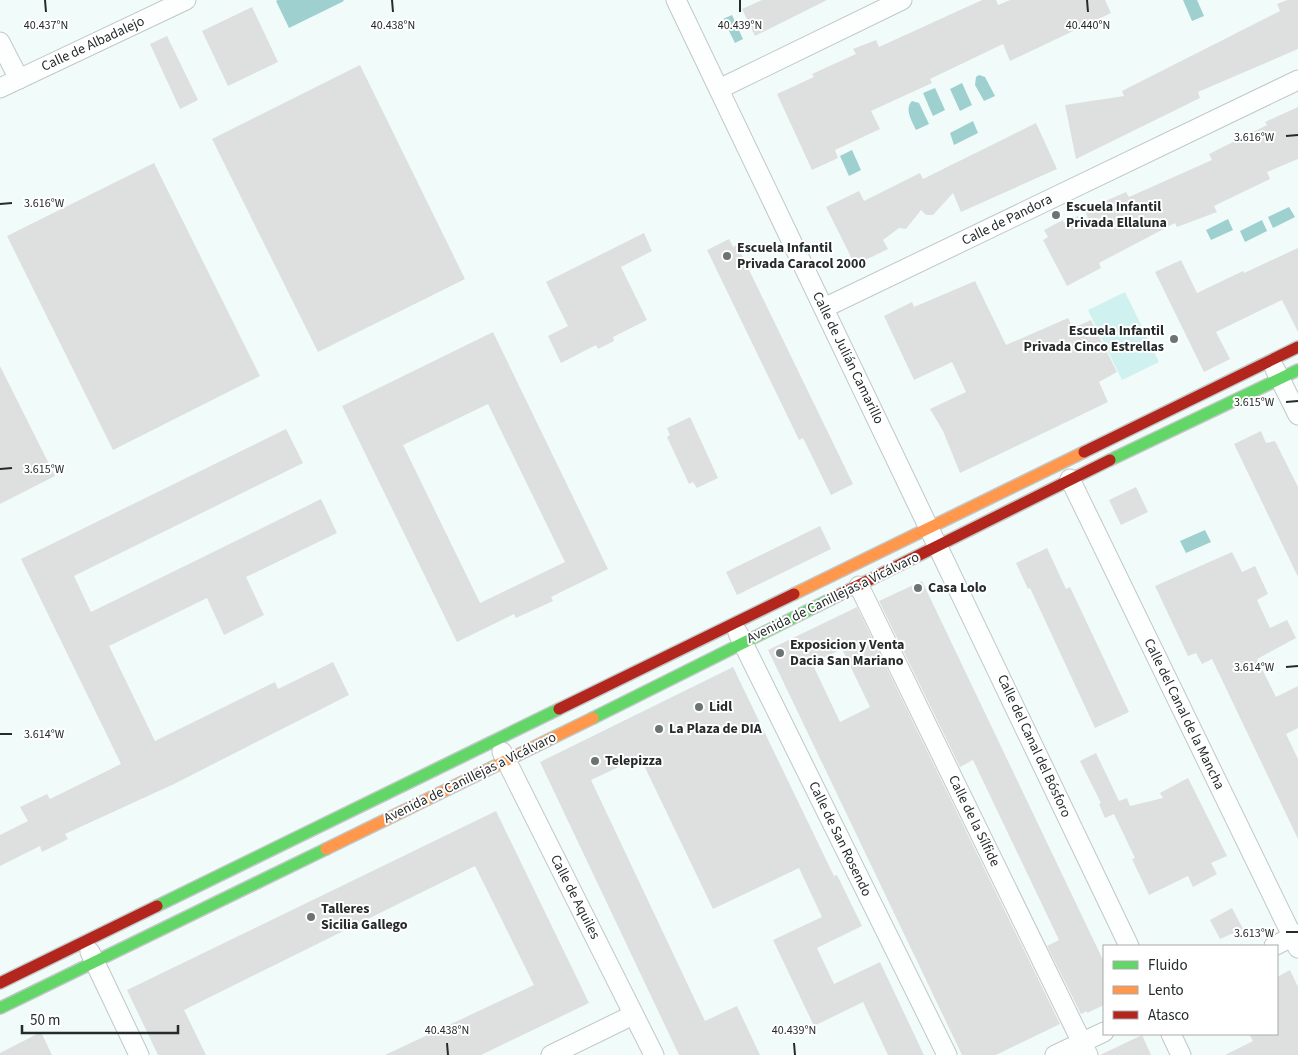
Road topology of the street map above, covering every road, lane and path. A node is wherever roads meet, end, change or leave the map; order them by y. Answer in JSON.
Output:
{"nodes":[{"id":1,"x":186,"y":0,"type":"edge"},
{"id":2,"x":676,"y":0,"type":"edge"},
{"id":3,"x":902,"y":0,"type":"edge"},
{"id":4,"x":0,"y":42,"type":"edge"},
{"id":5,"x":18,"y":79,"type":"junction"},
{"id":6,"x":1298,"y":80,"type":"edge"},
{"id":7,"x":0,"y":88,"type":"edge"},
{"id":8,"x":719,"y":89,"type":"junction"},
{"id":9,"x":824,"y":308,"type":"junction"},
{"id":10,"x":1298,"y":346,"type":"edge"},
{"id":11,"x":1271,"y":360,"type":"junction"},
{"id":12,"x":1298,"y":370,"type":"edge"},
{"id":13,"x":1281,"y":378,"type":"junction"},
{"id":14,"x":1298,"y":415,"type":"edge"},
{"id":15,"x":1070,"y":479,"type":"junction"},
{"id":16,"x":930,"y":526,"type":"junction"},
{"id":17,"x":939,"y":546,"type":"junction"},
{"id":18,"x":859,"y":586,"type":"junction"},
{"id":19,"x":733,"y":623,"type":"junction"},
{"id":20,"x":743,"y":642,"type":"junction"},
{"id":21,"x":496,"y":740,"type":"junction"},
{"id":22,"x":507,"y":761,"type":"junction"},
{"id":23,"x":1296,"y":940,"type":"edge"},
{"id":24,"x":85,"y":942,"type":"junction"},
{"id":25,"x":1129,"y":945,"type":"edge"},
{"id":26,"x":1278,"y":945,"type":"edge"},
{"id":27,"x":95,"y":962,"type":"junction"},
{"id":28,"x":0,"y":983,"type":"edge"},
{"id":29,"x":0,"y":1008,"type":"edge"},
{"id":30,"x":634,"y":1015,"type":"junction"},
{"id":31,"x":1103,"y":1033,"type":"edge"},
{"id":32,"x":1171,"y":1035,"type":"edge"},
{"id":33,"x":1085,"y":1049,"type":"edge"},
{"id":34,"x":138,"y":1055,"type":"edge"},
{"id":35,"x":551,"y":1055,"type":"edge"},
{"id":36,"x":654,"y":1055,"type":"edge"},
{"id":37,"x":947,"y":1055,"type":"edge"},
{"id":38,"x":1055,"y":1055,"type":"edge"},
{"id":39,"x":1181,"y":1055,"type":"edge"}],
"edges":[{"from":1,"to":5,"type":"street","name":"Calle de Albadalejo"},
{"from":2,"to":8,"type":"street","name":"Calle de Julián Camarillo"},
{"from":3,"to":8,"type":"street"},
{"from":4,"to":5,"type":"street"},
{"from":5,"to":7,"type":"street","name":"Calle de Albadalejo"},
{"from":6,"to":9,"type":"street","name":"Calle de Pandora"},
{"from":8,"to":9,"type":"street","name":"Calle de Julián Camarillo"},
{"from":9,"to":16,"type":"street","name":"Calle de Julián Camarillo"},
{"from":10,"to":11,"type":"main road","name":"Avenida de Canillejas a Vicálvaro"},
{"from":11,"to":13,"type":"street"},
{"from":11,"to":16,"type":"main road","name":"Avenida de Canillejas a Vicálvaro"},
{"from":12,"to":13,"type":"main road","name":"Avenida de Canillejas a Vicálvaro"},
{"from":13,"to":14,"type":"street"},
{"from":13,"to":15,"type":"main road","name":"Avenida de Canillejas a Vicálvaro"},
{"from":15,"to":17,"type":"main road","name":"Avenida de Canillejas a Vicálvaro"},
{"from":15,"to":23,"type":"street","name":"Calle del Canal de la Mancha"},
{"from":16,"to":17,"type":"street"},
{"from":16,"to":19,"type":"main road","name":"Avenida de Canillejas a Vicálvaro"},
{"from":17,"to":18,"type":"main road","name":"Avenida de Canillejas a Vicálvaro"},
{"from":17,"to":25,"type":"street","name":"Calle del Canal del Bósforo"},
{"from":18,"to":20,"type":"main road","name":"Avenida de Canillejas a Vicálvaro"},
{"from":18,"to":33,"type":"street","name":"Calle de la Sílfide"},
{"from":19,"to":20,"type":"street","name":"Calle de San Rosendo"},
{"from":19,"to":21,"type":"main road","name":"Avenida de Canillejas a Vicálvaro"},
{"from":20,"to":22,"type":"main road","name":"Avenida de Canillejas a Vicálvaro"},
{"from":20,"to":37,"type":"street","name":"Calle de San Rosendo"},
{"from":21,"to":22,"type":"street","name":"Calle de Aquiles"},
{"from":21,"to":24,"type":"main road","name":"Avenida de Canillejas a Vicálvaro"},
{"from":22,"to":27,"type":"main road","name":"Avenida de Canillejas a Vicálvaro"},
{"from":22,"to":30,"type":"street","name":"Calle de Aquiles"},
{"from":23,"to":26,"type":"street"},
{"from":24,"to":27,"type":"street"},
{"from":24,"to":28,"type":"main road","name":"Avenida de Canillejas a Vicálvaro"},
{"from":27,"to":29,"type":"main road","name":"Avenida de Canillejas a Vicálvaro"},
{"from":27,"to":34,"type":"street"},
{"from":30,"to":35,"type":"street"},
{"from":30,"to":36,"type":"street","name":"Calle de Aquiles"},
{"from":31,"to":33,"type":"street"},
{"from":32,"to":39,"type":"street"},
{"from":33,"to":38,"type":"street"}]}
